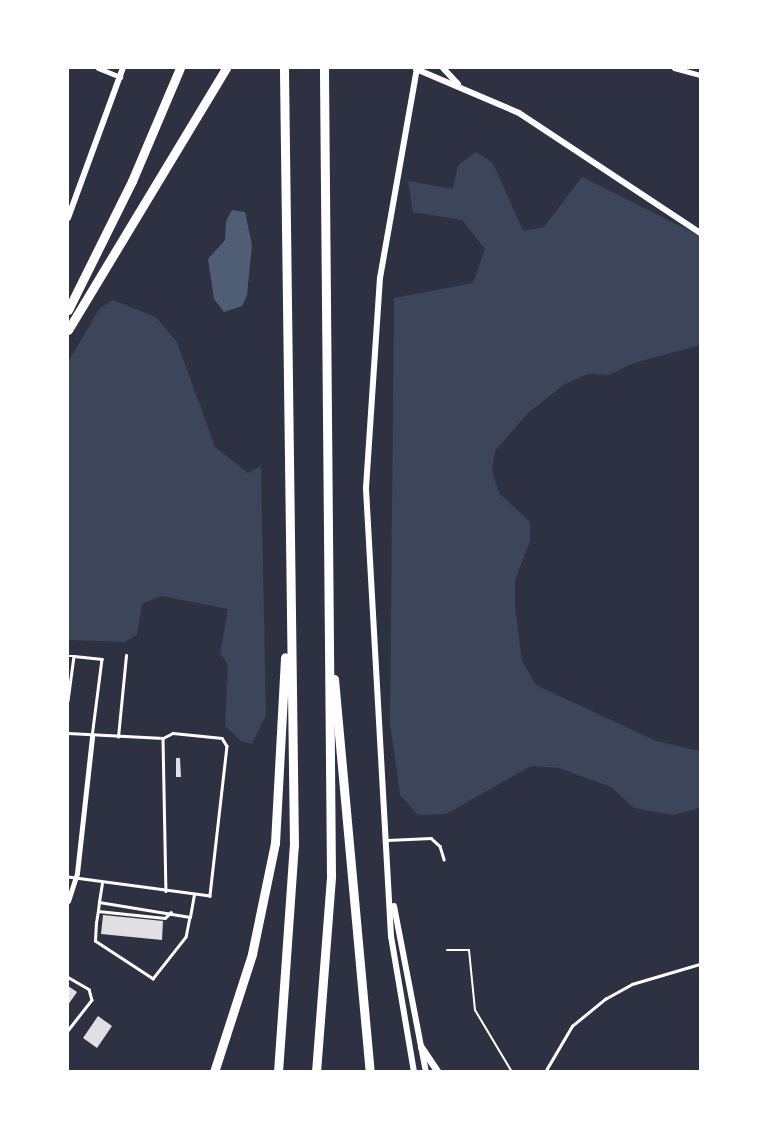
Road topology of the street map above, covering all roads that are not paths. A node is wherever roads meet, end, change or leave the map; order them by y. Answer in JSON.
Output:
{"nodes":[{"id":1,"x":98,"y":68,"type":"edge"},
{"id":2,"x":123,"y":68,"type":"edge"},
{"id":3,"x":180,"y":68,"type":"edge"},
{"id":4,"x":226,"y":68,"type":"edge"},
{"id":5,"x":284,"y":68,"type":"edge"},
{"id":6,"x":324,"y":68,"type":"edge"},
{"id":7,"x":417,"y":68,"type":"edge"},
{"id":8,"x":443,"y":68,"type":"edge"},
{"id":9,"x":674,"y":68,"type":"edge"},
{"id":10,"x":700,"y":75,"type":"edge"},
{"id":11,"x":120,"y":77,"type":"junction"},
{"id":12,"x":459,"y":85,"type":"junction"},
{"id":13,"x":68,"y":218,"type":"edge"},
{"id":14,"x":700,"y":233,"type":"edge"},
{"id":15,"x":68,"y":310,"type":"edge"},
{"id":16,"x":68,"y":330,"type":"edge"},
{"id":17,"x":290,"y":596,"type":"junction"},
{"id":18,"x":329,"y":641,"type":"junction"},
{"id":19,"x":126,"y":655,"type":"dead end"},
{"id":20,"x":68,"y":656,"type":"edge"},
{"id":21,"x":74,"y":656,"type":"junction"},
{"id":22,"x":68,"y":701,"type":"edge"},
{"id":23,"x":68,"y":733,"type":"edge"},
{"id":24,"x":92,"y":737,"type":"junction"},
{"id":25,"x":118,"y":737,"type":"junction"},
{"id":26,"x":163,"y":738,"type":"junction"},
{"id":27,"x":387,"y":840,"type":"junction"},
{"id":28,"x":444,"y":858,"type":"dead end"},
{"id":29,"x":68,"y":877,"type":"edge"},
{"id":30,"x":75,"y":878,"type":"junction"},
{"id":31,"x":102,"y":884,"type":"junction"},
{"id":32,"x":166,"y":891,"type":"junction"},
{"id":33,"x":391,"y":893,"type":"junction"},
{"id":34,"x":194,"y":894,"type":"junction"},
{"id":35,"x":68,"y":901,"type":"edge"},
{"id":36,"x":99,"y":902,"type":"junction"},
{"id":37,"x":98,"y":911,"type":"junction"},
{"id":38,"x":172,"y":911,"type":"junction"},
{"id":39,"x":190,"y":917,"type":"junction"},
{"id":40,"x":700,"y":964,"type":"edge"},
{"id":41,"x":68,"y":976,"type":"edge"},
{"id":42,"x":68,"y":1032,"type":"edge"},
{"id":43,"x":421,"y":1047,"type":"junction"},
{"id":44,"x":214,"y":1072,"type":"edge"},
{"id":45,"x":278,"y":1072,"type":"edge"},
{"id":46,"x":316,"y":1072,"type":"edge"},
{"id":47,"x":370,"y":1072,"type":"edge"},
{"id":48,"x":414,"y":1072,"type":"edge"},
{"id":49,"x":426,"y":1072,"type":"edge"},
{"id":50,"x":438,"y":1072,"type":"edge"},
{"id":51,"x":545,"y":1072,"type":"edge"}],
"edges":[{"from":1,"to":11,"type":"street"},
{"from":2,"to":11,"type":"street"},
{"from":3,"to":15,"type":"highway"},
{"from":4,"to":16,"type":"highway"},
{"from":5,"to":17,"type":"highway"},
{"from":6,"to":18,"type":"highway"},
{"from":7,"to":12,"type":"street"},
{"from":7,"to":27,"type":"street"},
{"from":8,"to":12,"type":"street"},
{"from":9,"to":10,"type":"street"},
{"from":11,"to":13,"type":"street"},
{"from":12,"to":14,"type":"street"},
{"from":17,"to":44,"type":"highway"},
{"from":17,"to":45,"type":"highway"},
{"from":18,"to":46,"type":"highway"},
{"from":18,"to":47,"type":"highway"},
{"from":19,"to":25,"type":"lane"},
{"from":20,"to":21,"type":"lane"},
{"from":21,"to":22,"type":"lane"},
{"from":21,"to":24,"type":"lane"},
{"from":23,"to":24,"type":"lane"},
{"from":24,"to":25,"type":"lane"},
{"from":24,"to":30,"type":"street"},
{"from":25,"to":26,"type":"lane"},
{"from":26,"to":32,"type":"lane"},
{"from":26,"to":34,"type":"lane"},
{"from":27,"to":28,"type":"lane"},
{"from":27,"to":33,"type":"street"},
{"from":29,"to":30,"type":"lane"},
{"from":30,"to":31,"type":"lane"},
{"from":30,"to":35,"type":"street"},
{"from":31,"to":32,"type":"lane"},
{"from":31,"to":36,"type":"lane"},
{"from":32,"to":34,"type":"lane"},
{"from":33,"to":43,"type":"street"},
{"from":33,"to":48,"type":"street"},
{"from":34,"to":39,"type":"lane"},
{"from":36,"to":37,"type":"lane"},
{"from":36,"to":38,"type":"lane"},
{"from":37,"to":38,"type":"lane"},
{"from":37,"to":39,"type":"lane"},
{"from":38,"to":39,"type":"lane"},
{"from":40,"to":51,"type":"lane"},
{"from":41,"to":42,"type":"lane"},
{"from":43,"to":49,"type":"street"},
{"from":43,"to":50,"type":"main road"}]}
